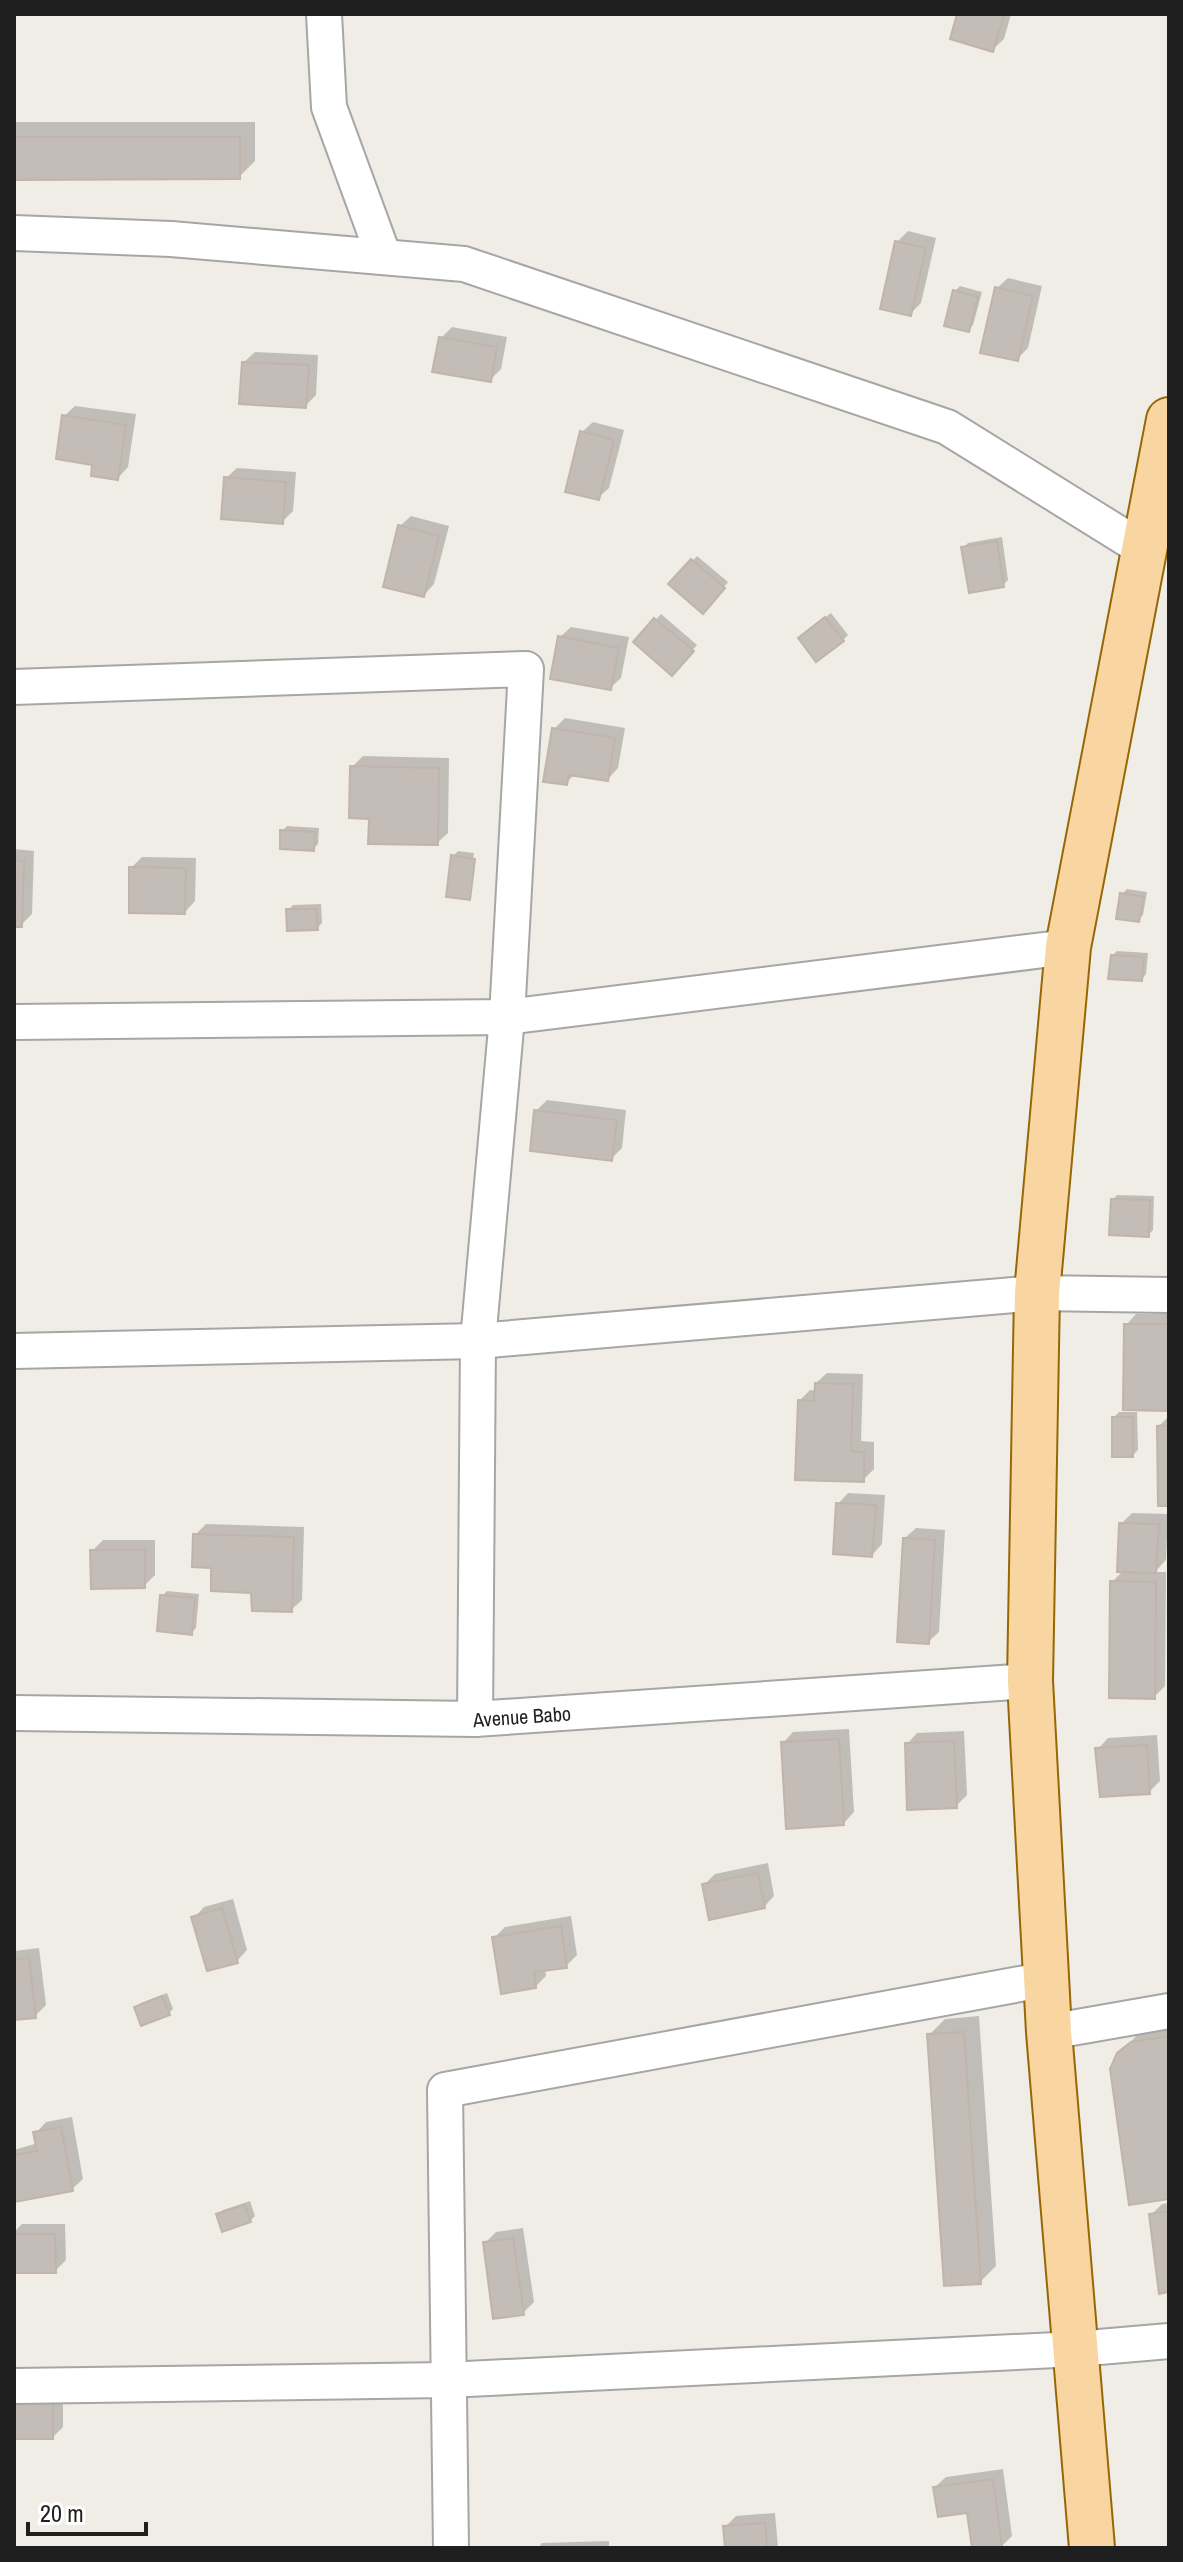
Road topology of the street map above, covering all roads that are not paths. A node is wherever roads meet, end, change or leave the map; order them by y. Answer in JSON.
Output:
{"nodes":[{"id":1,"x":324,"y":14,"type":"edge"},
{"id":2,"x":14,"y":233,"type":"edge"},
{"id":3,"x":384,"y":257,"type":"junction"},
{"id":4,"x":1169,"y":420,"type":"edge"},
{"id":5,"x":1145,"y":550,"type":"junction"},
{"id":6,"x":14,"y":687,"type":"edge"},
{"id":7,"x":1068,"y":947,"type":"junction"},
{"id":8,"x":507,"y":1017,"type":"junction"},
{"id":9,"x":14,"y":1022,"type":"edge"},
{"id":10,"x":1037,"y":1293,"type":"junction"},
{"id":11,"x":1169,"y":1295,"type":"edge"},
{"id":12,"x":478,"y":1341,"type":"junction"},
{"id":13,"x":14,"y":1351,"type":"edge"},
{"id":14,"x":1030,"y":1681,"type":"junction"},
{"id":15,"x":14,"y":1713,"type":"edge"},
{"id":16,"x":475,"y":1719,"type":"junction"},
{"id":17,"x":1047,"y":1979,"type":"junction"},
{"id":18,"x":1169,"y":2011,"type":"edge"},
{"id":19,"x":1049,"y":2032,"type":"junction"},
{"id":20,"x":1169,"y":2341,"type":"edge"},
{"id":21,"x":1076,"y":2349,"type":"junction"},
{"id":22,"x":447,"y":2380,"type":"junction"},
{"id":23,"x":14,"y":2386,"type":"edge"},
{"id":24,"x":451,"y":2548,"type":"edge"},
{"id":25,"x":1092,"y":2548,"type":"edge"}],
"edges":[{"from":1,"to":3,"type":"street"},
{"from":2,"to":3,"type":"street"},
{"from":3,"to":5,"type":"street"},
{"from":4,"to":5,"type":"main road"},
{"from":5,"to":7,"type":"main road"},
{"from":6,"to":8,"type":"street"},
{"from":7,"to":8,"type":"street"},
{"from":7,"to":10,"type":"main road"},
{"from":8,"to":9,"type":"street"},
{"from":8,"to":12,"type":"street"},
{"from":10,"to":11,"type":"street"},
{"from":10,"to":12,"type":"street"},
{"from":10,"to":14,"type":"main road"},
{"from":12,"to":13,"type":"street"},
{"from":12,"to":16,"type":"street"},
{"from":14,"to":16,"type":"street","name":"Avenue Babo"},
{"from":14,"to":17,"type":"main road"},
{"from":15,"to":16,"type":"street","name":"Avenue Babo"},
{"from":17,"to":19,"type":"main road"},
{"from":17,"to":22,"type":"street"},
{"from":18,"to":19,"type":"street"},
{"from":19,"to":21,"type":"main road"},
{"from":20,"to":21,"type":"street"},
{"from":21,"to":22,"type":"street"},
{"from":21,"to":25,"type":"main road"},
{"from":22,"to":23,"type":"street"},
{"from":22,"to":24,"type":"street"}]}
